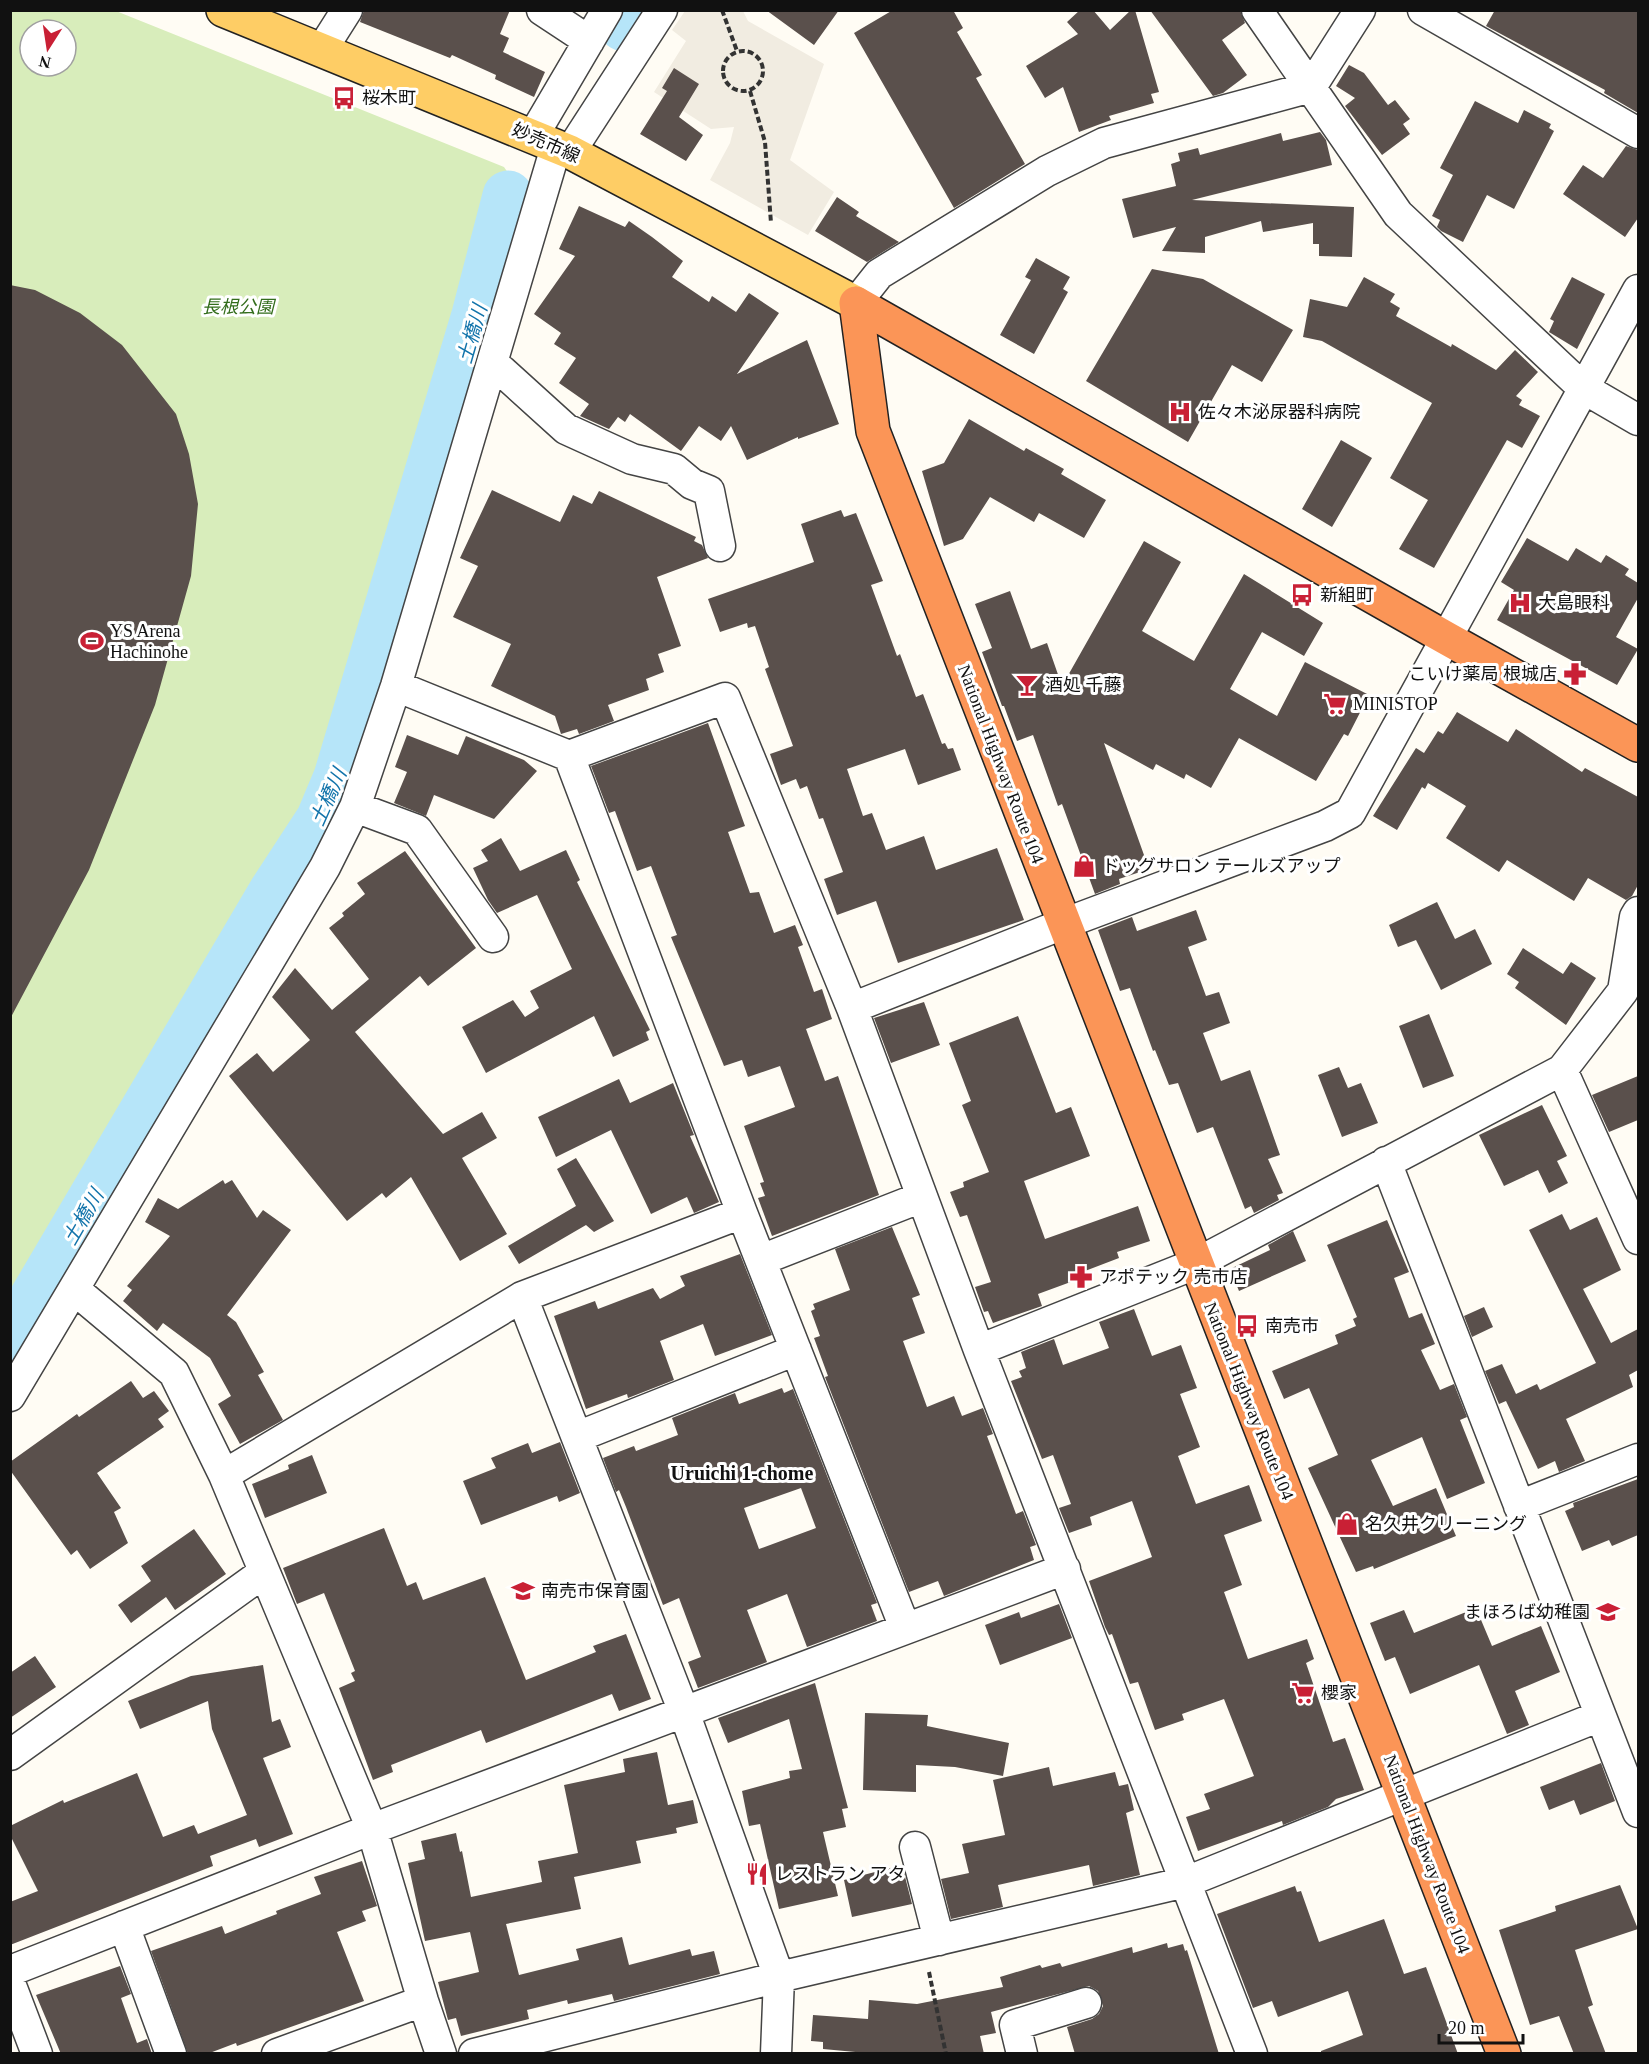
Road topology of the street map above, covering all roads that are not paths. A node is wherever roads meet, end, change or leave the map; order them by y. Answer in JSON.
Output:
{"nodes":[{"id":1,"x":223,"y":10,"type":"edge"},
{"id":2,"x":347,"y":10,"type":"edge"},
{"id":3,"x":542,"y":10,"type":"edge"},
{"id":4,"x":607,"y":10,"type":"edge"},
{"id":5,"x":662,"y":10,"type":"edge"},
{"id":6,"x":1257,"y":10,"type":"edge"},
{"id":7,"x":1360,"y":10,"type":"edge"},
{"id":8,"x":1423,"y":10,"type":"edge"},
{"id":9,"x":589,"y":41,"type":"junction"},
{"id":10,"x":321,"y":51,"type":"junction"},
{"id":11,"x":1311,"y":87,"type":"junction"},
{"id":12,"x":1638,"y":133,"type":"edge"},
{"id":13,"x":553,"y":145,"type":"junction"},
{"id":14,"x":1638,"y":290,"type":"edge"},
{"id":15,"x":856,"y":303,"type":"junction"},
{"id":16,"x":492,"y":366,"type":"junction"},
{"id":17,"x":1583,"y":388,"type":"junction"},
{"id":18,"x":1638,"y":420,"type":"edge"},
{"id":19,"x":720,"y":546,"type":"dead end"},
{"id":20,"x":1446,"y":638,"type":"junction"},
{"id":21,"x":396,"y":686,"type":"junction"},
{"id":22,"x":1638,"y":745,"type":"edge"},
{"id":23,"x":569,"y":756,"type":"junction"},
{"id":24,"x":355,"y":807,"type":"junction"},
{"id":25,"x":1638,"y":912,"type":"edge"},
{"id":26,"x":1063,"y":924,"type":"junction"},
{"id":27,"x":493,"y":937,"type":"dead end"},
{"id":28,"x":852,"y":1008,"type":"junction"},
{"id":29,"x":1562,"y":1070,"type":"junction"},
{"id":30,"x":1386,"y":1162,"type":"junction"},
{"id":31,"x":922,"y":1197,"type":"junction"},
{"id":32,"x":742,"y":1212,"type":"junction"},
{"id":33,"x":1638,"y":1239,"type":"edge"},
{"id":34,"x":761,"y":1260,"type":"junction"},
{"id":35,"x":1195,"y":1264,"type":"junction"},
{"id":36,"x":75,"y":1290,"type":"junction"},
{"id":37,"x":522,"y":1297,"type":"junction"},
{"id":38,"x":796,"y":1350,"type":"junction"},
{"id":39,"x":979,"y":1350,"type":"junction"},
{"id":40,"x":10,"y":1396,"type":"edge"},
{"id":41,"x":577,"y":1437,"type":"junction"},
{"id":42,"x":1638,"y":1459,"type":"edge"},
{"id":43,"x":224,"y":1475,"type":"junction"},
{"id":44,"x":1519,"y":1506,"type":"junction"},
{"id":45,"x":1065,"y":1569,"type":"junction"},
{"id":46,"x":263,"y":1573,"type":"junction"},
{"id":47,"x":905,"y":1628,"type":"junction"},
{"id":48,"x":684,"y":1712,"type":"junction"},
{"id":49,"x":1600,"y":1716,"type":"junction"},
{"id":50,"x":10,"y":1755,"type":"edge"},
{"id":51,"x":1404,"y":1795,"type":"junction"},
{"id":52,"x":1638,"y":1812,"type":"edge"},
{"id":53,"x":372,"y":1829,"type":"junction"},
{"id":54,"x":915,"y":1847,"type":"dead end"},
{"id":55,"x":1186,"y":1882,"type":"junction"},
{"id":56,"x":124,"y":1926,"type":"junction"},
{"id":57,"x":939,"y":1940,"type":"junction"},
{"id":58,"x":10,"y":1971,"type":"edge"},
{"id":59,"x":779,"y":1977,"type":"junction"},
{"id":60,"x":10,"y":1983,"type":"edge"},
{"id":61,"x":423,"y":2001,"type":"junction"},
{"id":62,"x":1086,"y":2003,"type":"dead end"},
{"id":63,"x":37,"y":2054,"type":"edge"},
{"id":64,"x":171,"y":2054,"type":"edge"},
{"id":65,"x":277,"y":2054,"type":"edge"},
{"id":66,"x":441,"y":2054,"type":"edge"},
{"id":67,"x":474,"y":2054,"type":"edge"},
{"id":68,"x":776,"y":2054,"type":"edge"},
{"id":69,"x":1022,"y":2054,"type":"edge"},
{"id":70,"x":1252,"y":2054,"type":"edge"},
{"id":71,"x":1504,"y":2054,"type":"edge"}],
"edges":[{"from":1,"to":10,"type":"main road","name":"妙売市線"},
{"from":2,"to":10,"type":"street"},
{"from":3,"to":9,"type":"street"},
{"from":4,"to":9,"type":"street"},
{"from":5,"to":13,"type":"street"},
{"from":6,"to":11,"type":"street"},
{"from":7,"to":11,"type":"street"},
{"from":8,"to":12,"type":"street"},
{"from":9,"to":13,"type":"street"},
{"from":10,"to":13,"type":"main road","name":"妙売市線"},
{"from":11,"to":15,"type":"street"},
{"from":11,"to":17,"type":"street"},
{"from":13,"to":15,"type":"main road","name":"妙売市線"},
{"from":13,"to":16,"type":"street"},
{"from":14,"to":17,"type":"street"},
{"from":15,"to":20,"type":"highway"},
{"from":15,"to":26,"type":"highway","name":"National Highway Route 104"},
{"from":16,"to":19,"type":"street"},
{"from":16,"to":21,"type":"street"},
{"from":17,"to":18,"type":"street"},
{"from":17,"to":20,"type":"street"},
{"from":20,"to":22,"type":"highway"},
{"from":20,"to":26,"type":"street"},
{"from":21,"to":23,"type":"street"},
{"from":21,"to":24,"type":"street"},
{"from":23,"to":28,"type":"street"},
{"from":23,"to":32,"type":"street"},
{"from":24,"to":27,"type":"street"},
{"from":24,"to":36,"type":"street"},
{"from":25,"to":29,"type":"street"},
{"from":26,"to":28,"type":"street"},
{"from":26,"to":35,"type":"highway","name":"National Highway Route 104"},
{"from":28,"to":31,"type":"street"},
{"from":29,"to":30,"type":"street"},
{"from":29,"to":33,"type":"street"},
{"from":30,"to":35,"type":"street"},
{"from":30,"to":44,"type":"street"},
{"from":31,"to":34,"type":"street"},
{"from":31,"to":39,"type":"street"},
{"from":32,"to":34,"type":"street"},
{"from":32,"to":37,"type":"street"},
{"from":34,"to":38,"type":"street"},
{"from":35,"to":39,"type":"street"},
{"from":35,"to":51,"type":"highway","name":"National Highway Route 104"},
{"from":36,"to":40,"type":"street"},
{"from":36,"to":43,"type":"street"},
{"from":37,"to":41,"type":"street"},
{"from":37,"to":43,"type":"street"},
{"from":38,"to":41,"type":"street"},
{"from":38,"to":47,"type":"street"},
{"from":39,"to":45,"type":"street"},
{"from":41,"to":48,"type":"street"},
{"from":42,"to":44,"type":"street"},
{"from":43,"to":46,"type":"street"},
{"from":44,"to":49,"type":"street"},
{"from":45,"to":47,"type":"street"},
{"from":45,"to":55,"type":"street"},
{"from":46,"to":50,"type":"street"},
{"from":46,"to":53,"type":"street"},
{"from":47,"to":48,"type":"street"},
{"from":48,"to":53,"type":"street"},
{"from":48,"to":59,"type":"street"},
{"from":49,"to":51,"type":"street"},
{"from":49,"to":52,"type":"street"},
{"from":51,"to":55,"type":"street"},
{"from":51,"to":71,"type":"highway","name":"National Highway Route 104"},
{"from":53,"to":56,"type":"street"},
{"from":53,"to":61,"type":"street"},
{"from":54,"to":57,"type":"street"},
{"from":55,"to":57,"type":"street"},
{"from":55,"to":70,"type":"street"},
{"from":56,"to":58,"type":"street"},
{"from":56,"to":64,"type":"street"},
{"from":57,"to":59,"type":"street"},
{"from":59,"to":67,"type":"street"},
{"from":59,"to":68,"type":"street"},
{"from":60,"to":63,"type":"street"},
{"from":61,"to":65,"type":"street"},
{"from":61,"to":66,"type":"street"},
{"from":62,"to":69,"type":"street"}]}
